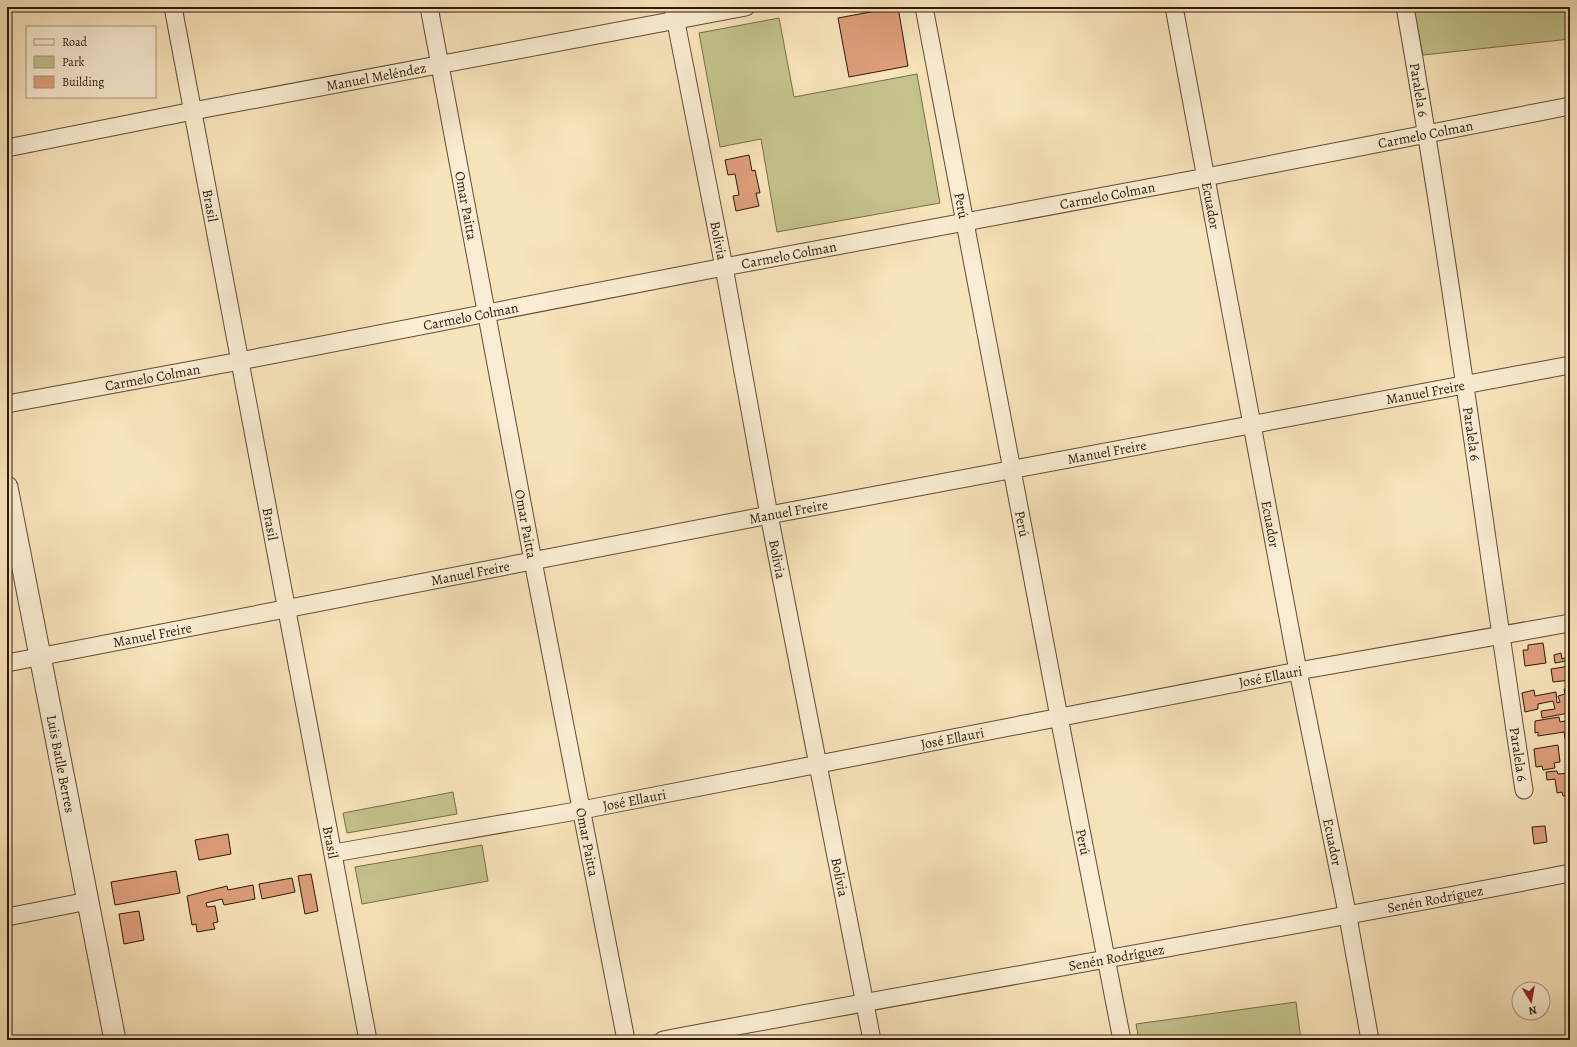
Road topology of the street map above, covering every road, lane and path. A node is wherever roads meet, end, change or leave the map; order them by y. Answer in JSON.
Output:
{"nodes":[{"id":1,"x":173,"y":7,"type":"edge"},
{"id":2,"x":429,"y":7,"type":"edge"},
{"id":3,"x":746,"y":7,"type":"edge"},
{"id":4,"x":924,"y":7,"type":"edge"},
{"id":5,"x":1174,"y":7,"type":"edge"},
{"id":6,"x":1405,"y":7,"type":"edge"},
{"id":7,"x":674,"y":14,"type":"edge"},
{"id":8,"x":440,"y":65,"type":"junction"},
{"id":9,"x":1570,"y":106,"type":"edge"},
{"id":10,"x":193,"y":110,"type":"junction"},
{"id":11,"x":1427,"y":133,"type":"junction"},
{"id":12,"x":7,"y":148,"type":"edge"},
{"id":13,"x":1206,"y":177,"type":"junction"},
{"id":14,"x":966,"y":221,"type":"junction"},
{"id":15,"x":724,"y":267,"type":"junction"},
{"id":16,"x":487,"y":313,"type":"junction"},
{"id":17,"x":240,"y":361,"type":"junction"},
{"id":18,"x":1570,"y":365,"type":"edge"},
{"id":19,"x":1466,"y":385,"type":"junction"},
{"id":20,"x":7,"y":404,"type":"edge"},
{"id":21,"x":1252,"y":424,"type":"junction"},
{"id":22,"x":1012,"y":469,"type":"junction"},
{"id":23,"x":7,"y":487,"type":"edge"},
{"id":24,"x":769,"y":515,"type":"junction"},
{"id":25,"x":533,"y":561,"type":"junction"},
{"id":26,"x":286,"y":608,"type":"junction"},
{"id":27,"x":1570,"y":623,"type":"edge"},
{"id":28,"x":1500,"y":636,"type":"junction"},
{"id":29,"x":41,"y":657,"type":"junction"},
{"id":30,"x":7,"y":663,"type":"edge"},
{"id":31,"x":1298,"y":671,"type":"junction"},
{"id":32,"x":1059,"y":717,"type":"junction"},
{"id":33,"x":817,"y":764,"type":"junction"},
{"id":34,"x":1524,"y":790,"type":"dead end"},
{"id":35,"x":582,"y":810,"type":"junction"},
{"id":36,"x":334,"y":853,"type":"junction"},
{"id":37,"x":1570,"y":873,"type":"edge"},
{"id":38,"x":88,"y":901,"type":"junction"},
{"id":39,"x":7,"y":916,"type":"edge"},
{"id":40,"x":1348,"y":917,"type":"junction"},
{"id":41,"x":1106,"y":960,"type":"junction"},
{"id":42,"x":864,"y":1002,"type":"junction"},
{"id":43,"x":115,"y":1040,"type":"edge"},
{"id":44,"x":368,"y":1040,"type":"edge"},
{"id":45,"x":626,"y":1040,"type":"edge"},
{"id":46,"x":663,"y":1040,"type":"edge"},
{"id":47,"x":872,"y":1040,"type":"edge"},
{"id":48,"x":1122,"y":1040,"type":"edge"},
{"id":49,"x":1370,"y":1040,"type":"edge"}],
"edges":[{"from":1,"to":10,"type":"street","name":"Brasil"},
{"from":2,"to":8,"type":"street","name":"Omar Paitta"},
{"from":3,"to":7,"type":"street","name":"Manuel Meléndez"},
{"from":4,"to":14,"type":"street","name":"Perú"},
{"from":5,"to":13,"type":"street","name":"Ecuador"},
{"from":6,"to":11,"type":"street","name":"Paralela 6"},
{"from":7,"to":8,"type":"street","name":"Manuel Meléndez"},
{"from":7,"to":15,"type":"street","name":"Bolivia"},
{"from":8,"to":10,"type":"street","name":"Manuel Meléndez"},
{"from":8,"to":16,"type":"street","name":"Omar Paitta"},
{"from":9,"to":11,"type":"street","name":"Carmelo Colman"},
{"from":10,"to":12,"type":"street","name":"Manuel Meléndez"},
{"from":10,"to":17,"type":"street","name":"Brasil"},
{"from":11,"to":13,"type":"street","name":"Carmelo Colman"},
{"from":11,"to":19,"type":"street","name":"Paralela 6"},
{"from":13,"to":14,"type":"street","name":"Carmelo Colman"},
{"from":13,"to":21,"type":"street","name":"Ecuador"},
{"from":14,"to":15,"type":"street","name":"Carmelo Colman"},
{"from":14,"to":22,"type":"street","name":"Perú"},
{"from":15,"to":16,"type":"street","name":"Carmelo Colman"},
{"from":15,"to":24,"type":"street","name":"Bolivia"},
{"from":16,"to":17,"type":"street","name":"Carmelo Colman"},
{"from":16,"to":25,"type":"street","name":"Omar Paitta"},
{"from":17,"to":20,"type":"street","name":"Carmelo Colman"},
{"from":17,"to":26,"type":"street","name":"Brasil"},
{"from":18,"to":19,"type":"street","name":"Manuel Freire"},
{"from":19,"to":21,"type":"street","name":"Manuel Freire"},
{"from":19,"to":28,"type":"street","name":"Paralela 6"},
{"from":21,"to":22,"type":"street","name":"Manuel Freire"},
{"from":21,"to":31,"type":"street","name":"Ecuador"},
{"from":22,"to":24,"type":"street","name":"Manuel Freire"},
{"from":22,"to":32,"type":"street","name":"Perú"},
{"from":23,"to":29,"type":"street","name":"Luis Batlle Berres"},
{"from":24,"to":25,"type":"street","name":"Manuel Freire"},
{"from":24,"to":33,"type":"street","name":"Bolivia"},
{"from":25,"to":26,"type":"street","name":"Manuel Freire"},
{"from":25,"to":35,"type":"street","name":"Omar Paitta"},
{"from":26,"to":29,"type":"street","name":"Manuel Freire"},
{"from":26,"to":36,"type":"street","name":"Brasil"},
{"from":27,"to":28,"type":"street","name":"José Ellauri"},
{"from":28,"to":31,"type":"street","name":"José Ellauri"},
{"from":28,"to":34,"type":"street","name":"Paralela 6"},
{"from":29,"to":30,"type":"street","name":"Manuel Freire"},
{"from":29,"to":38,"type":"street","name":"Luis Batlle Berres"},
{"from":31,"to":32,"type":"street","name":"José Ellauri"},
{"from":31,"to":40,"type":"street","name":"Ecuador"},
{"from":32,"to":33,"type":"street","name":"José Ellauri"},
{"from":32,"to":41,"type":"street","name":"Perú"},
{"from":33,"to":35,"type":"street","name":"José Ellauri"},
{"from":33,"to":42,"type":"street","name":"Bolivia"},
{"from":35,"to":36,"type":"street","name":"José Ellauri"},
{"from":35,"to":45,"type":"street","name":"Omar Paitta"},
{"from":36,"to":44,"type":"street","name":"Brasil"},
{"from":37,"to":40,"type":"street","name":"Senén Rodríguez"},
{"from":38,"to":39,"type":"street"},
{"from":38,"to":43,"type":"street","name":"Luis Batlle Berres"},
{"from":40,"to":41,"type":"street","name":"Senén Rodríguez"},
{"from":40,"to":49,"type":"street","name":"Ecuador"},
{"from":41,"to":42,"type":"street","name":"Senén Rodríguez"},
{"from":41,"to":48,"type":"street","name":"Perú"},
{"from":42,"to":46,"type":"street","name":"Senén Rodríguez"},
{"from":42,"to":47,"type":"street","name":"Bolivia"}]}
